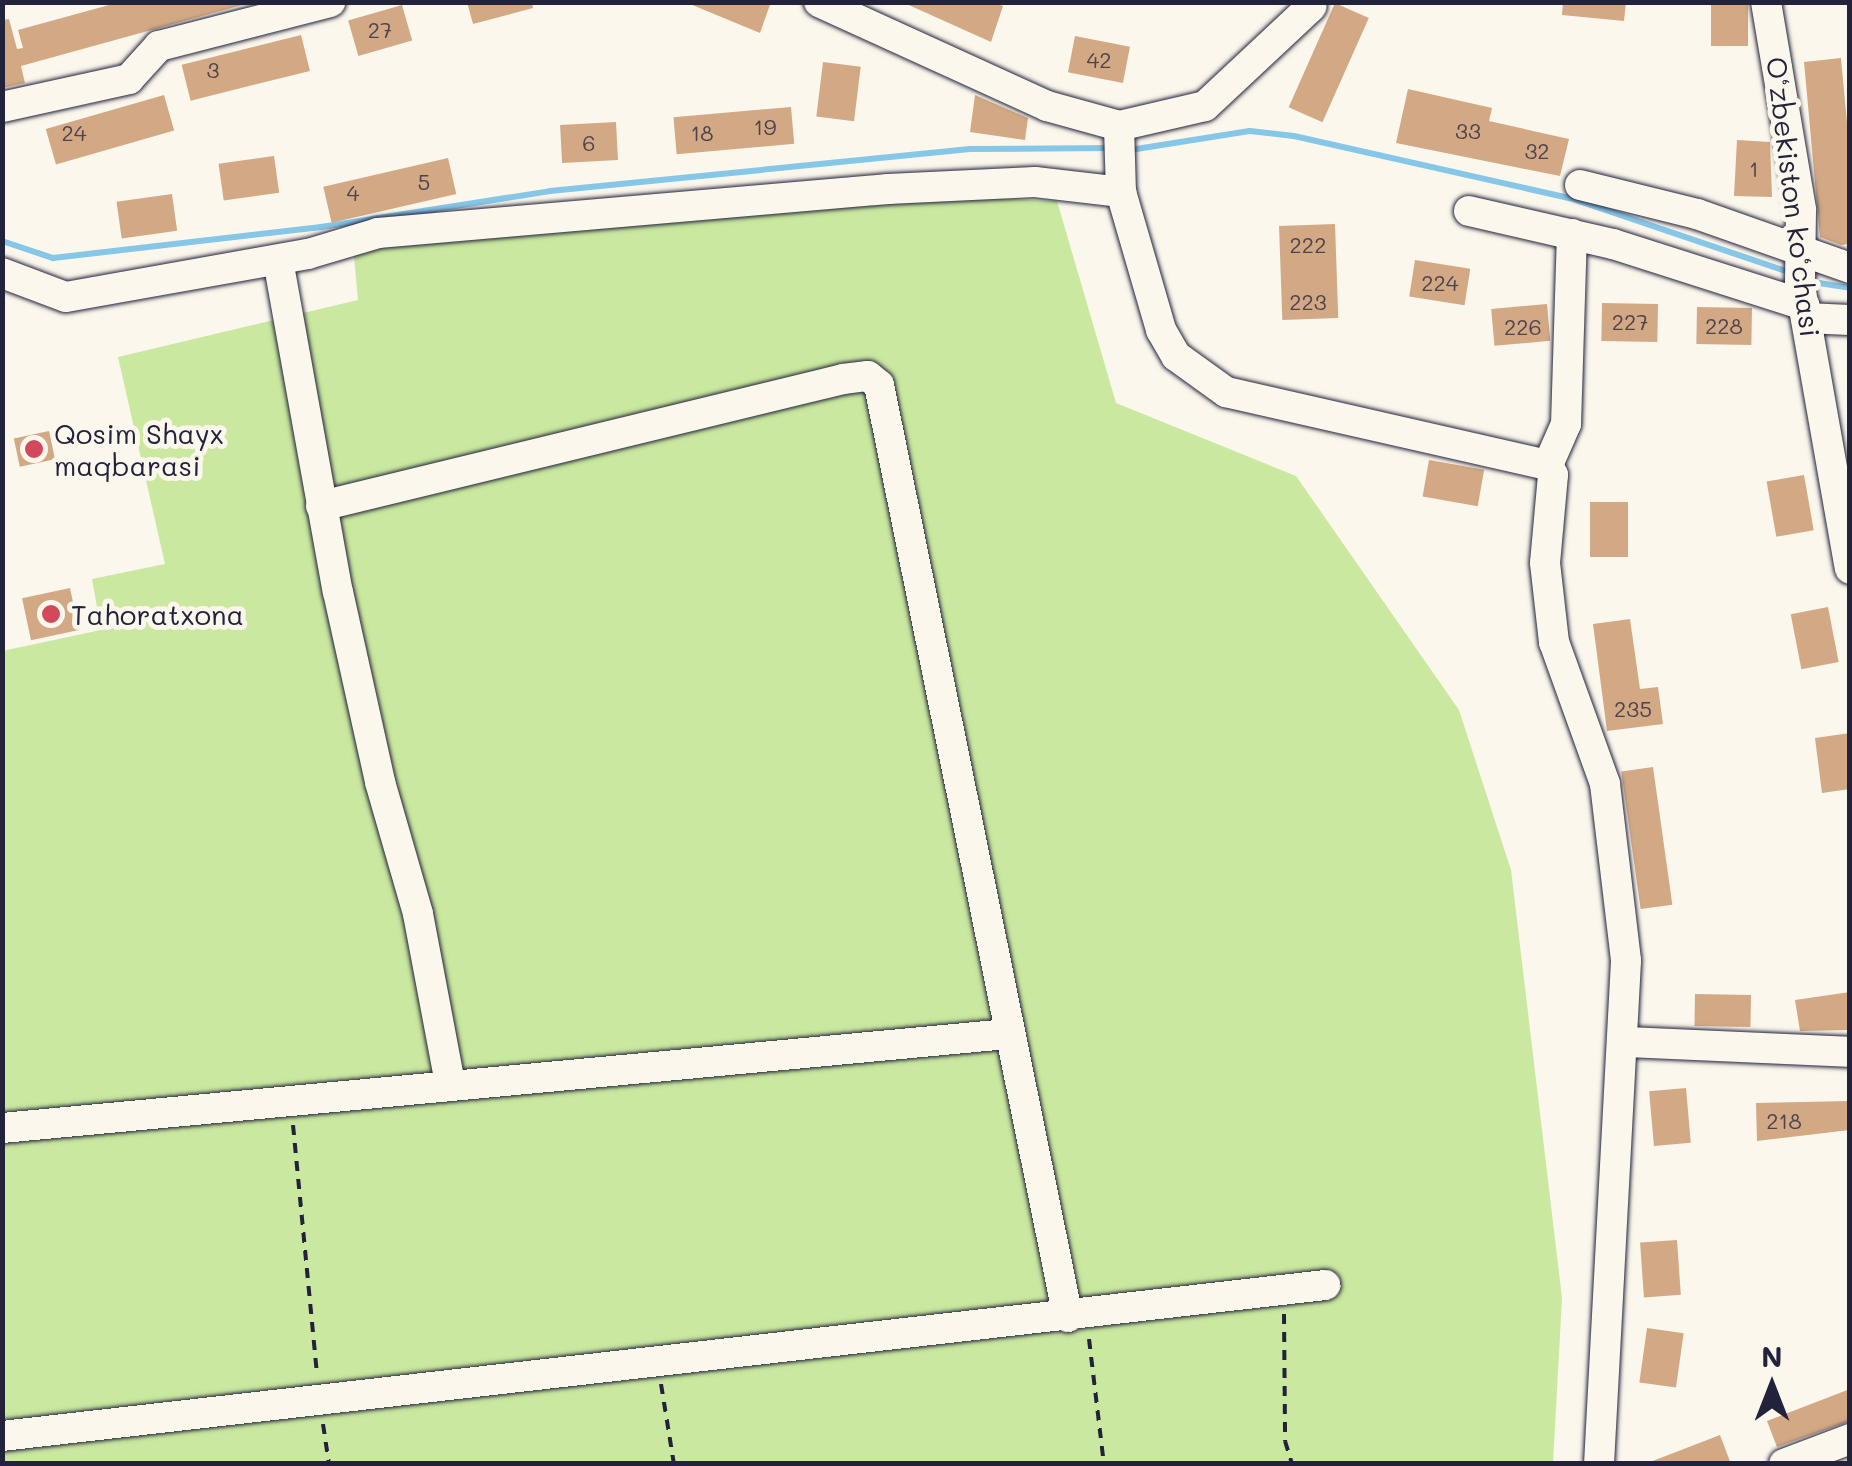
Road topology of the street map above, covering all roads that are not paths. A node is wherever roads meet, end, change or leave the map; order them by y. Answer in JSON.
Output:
{"nodes":[{"id":1,"x":330,"y":2,"type":"edge"},
{"id":2,"x":819,"y":2,"type":"edge"},
{"id":3,"x":1766,"y":2,"type":"edge"},
{"id":4,"x":1312,"y":6,"type":"dead end"},
{"id":5,"x":232,"y":15,"type":"edge"},
{"id":6,"x":2,"y":107,"type":"edge"},
{"id":7,"x":1119,"y":126,"type":"junction"},
{"id":8,"x":1580,"y":185,"type":"dead end"},
{"id":9,"x":1121,"y":192,"type":"junction"},
{"id":10,"x":1469,"y":211,"type":"dead end"},
{"id":11,"x":1572,"y":234,"type":"junction"},
{"id":12,"x":1801,"y":255,"type":"junction"},
{"id":13,"x":278,"y":260,"type":"junction"},
{"id":14,"x":1850,"y":268,"type":"edge"},
{"id":15,"x":2,"y":274,"type":"edge"},
{"id":16,"x":1805,"y":311,"type":"junction"},
{"id":17,"x":1850,"y":320,"type":"edge"},
{"id":18,"x":1548,"y":465,"type":"junction"},
{"id":19,"x":321,"y":506,"type":"junction"},
{"id":20,"x":1850,"y":569,"type":"edge"},
{"id":21,"x":1007,"y":1034,"type":"junction"},
{"id":22,"x":1625,"y":1042,"type":"junction"},
{"id":23,"x":1850,"y":1052,"type":"edge"},
{"id":24,"x":450,"y":1084,"type":"junction"},
{"id":25,"x":2,"y":1128,"type":"edge"},
{"id":26,"x":1325,"y":1284,"type":"dead end"},
{"id":27,"x":1077,"y":1316,"type":"junction"},
{"id":28,"x":2,"y":1436,"type":"edge"},
{"id":29,"x":1850,"y":1439,"type":"edge"},
{"id":30,"x":1599,"y":1464,"type":"edge"},
{"id":31,"x":1784,"y":1464,"type":"edge"}],
"edges":[{"from":1,"to":5,"type":"street"},
{"from":2,"to":7,"type":"street"},
{"from":3,"to":12,"type":"street","name":"O‘zbekiston ko‘chasi"},
{"from":4,"to":7,"type":"street"},
{"from":5,"to":6,"type":"street"},
{"from":7,"to":9,"type":"street"},
{"from":8,"to":12,"type":"street"},
{"from":9,"to":13,"type":"street"},
{"from":9,"to":18,"type":"street"},
{"from":10,"to":11,"type":"street"},
{"from":11,"to":16,"type":"street"},
{"from":11,"to":18,"type":"street"},
{"from":12,"to":14,"type":"street"},
{"from":12,"to":16,"type":"street","name":"O‘zbekiston ko‘chasi"},
{"from":13,"to":15,"type":"street"},
{"from":13,"to":19,"type":"street"},
{"from":16,"to":17,"type":"street"},
{"from":16,"to":20,"type":"street","name":"O‘zbekiston ko‘chasi"},
{"from":18,"to":22,"type":"street"},
{"from":19,"to":21,"type":"street"},
{"from":19,"to":24,"type":"street"},
{"from":21,"to":24,"type":"street"},
{"from":21,"to":27,"type":"street"},
{"from":22,"to":23,"type":"street"},
{"from":22,"to":30,"type":"street"},
{"from":24,"to":25,"type":"street"},
{"from":26,"to":27,"type":"street"},
{"from":27,"to":28,"type":"street"},
{"from":29,"to":31,"type":"street"}]}
